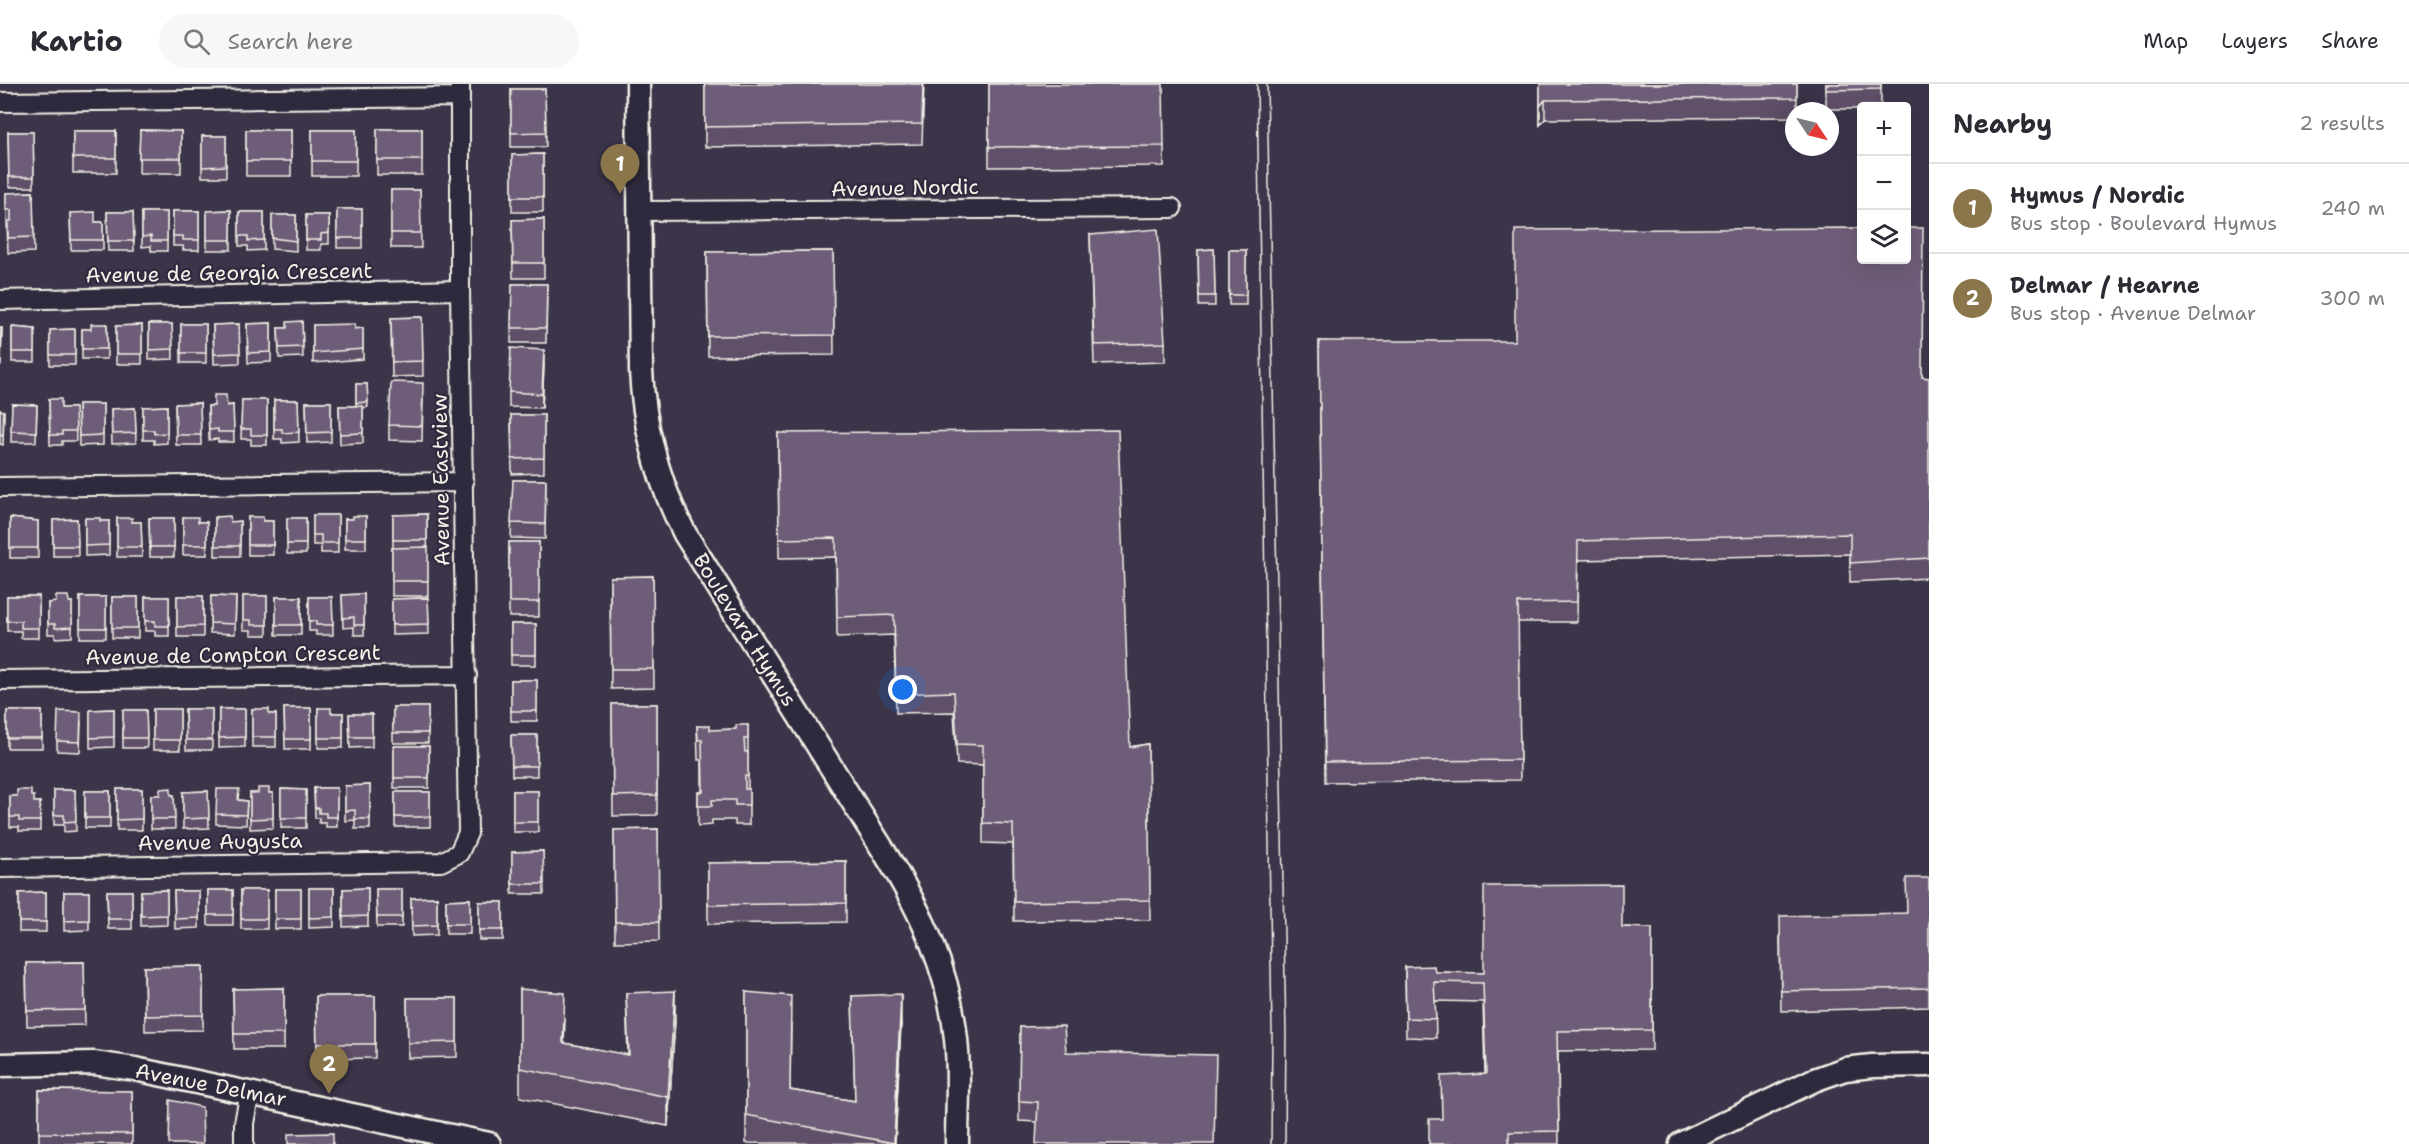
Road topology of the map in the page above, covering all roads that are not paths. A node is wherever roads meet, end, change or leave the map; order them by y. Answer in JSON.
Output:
{"nodes":[{"id":1,"x":638,"y":84,"type":"edge"},
{"id":2,"x":460,"y":91,"type":"edge"},
{"id":3,"x":0,"y":102,"type":"edge"},
{"id":4,"x":1172,"y":208,"type":"dead end"},
{"id":5,"x":638,"y":211,"type":"junction"},
{"id":6,"x":460,"y":290,"type":"junction"},
{"id":7,"x":0,"y":300,"type":"edge"},
{"id":8,"x":464,"y":482,"type":"junction"},
{"id":9,"x":0,"y":486,"type":"edge"},
{"id":10,"x":467,"y":675,"type":"junction"},
{"id":11,"x":0,"y":680,"type":"edge"},
{"id":12,"x":441,"y":862,"type":"joint"},
{"id":13,"x":0,"y":867,"type":"edge"},
{"id":14,"x":0,"y":1065,"type":"edge"},
{"id":15,"x":1929,"y":1065,"type":"edge"},
{"id":16,"x":250,"y":1092,"type":"junction"},
{"id":17,"x":244,"y":1144,"type":"edge"},
{"id":18,"x":489,"y":1144,"type":"edge"},
{"id":19,"x":957,"y":1144,"type":"edge"},
{"id":20,"x":1681,"y":1144,"type":"edge"}],
"edges":[{"from":1,"to":5,"type":"street","name":"Boulevard Hymus"},
{"from":2,"to":3,"type":"street"},
{"from":2,"to":6,"type":"street","name":"Avenue Eastview"},
{"from":4,"to":5,"type":"street","name":"Avenue Nordic"},
{"from":5,"to":19,"type":"street","name":"Boulevard Hymus"},
{"from":6,"to":7,"type":"street","name":"Avenue de Georgia Crescent"},
{"from":6,"to":8,"type":"street","name":"Avenue Eastview"},
{"from":8,"to":9,"type":"street"},
{"from":8,"to":10,"type":"street","name":"Avenue Eastview"},
{"from":10,"to":11,"type":"street","name":"Avenue de Compton Crescent"},
{"from":10,"to":12,"type":"street","name":"Avenue Eastview"},
{"from":12,"to":13,"type":"street","name":"Avenue Augusta"},
{"from":14,"to":16,"type":"street","name":"Avenue Delmar"},
{"from":15,"to":20,"type":"street"},
{"from":16,"to":17,"type":"street"},
{"from":16,"to":18,"type":"street","name":"Avenue Delmar"}]}
